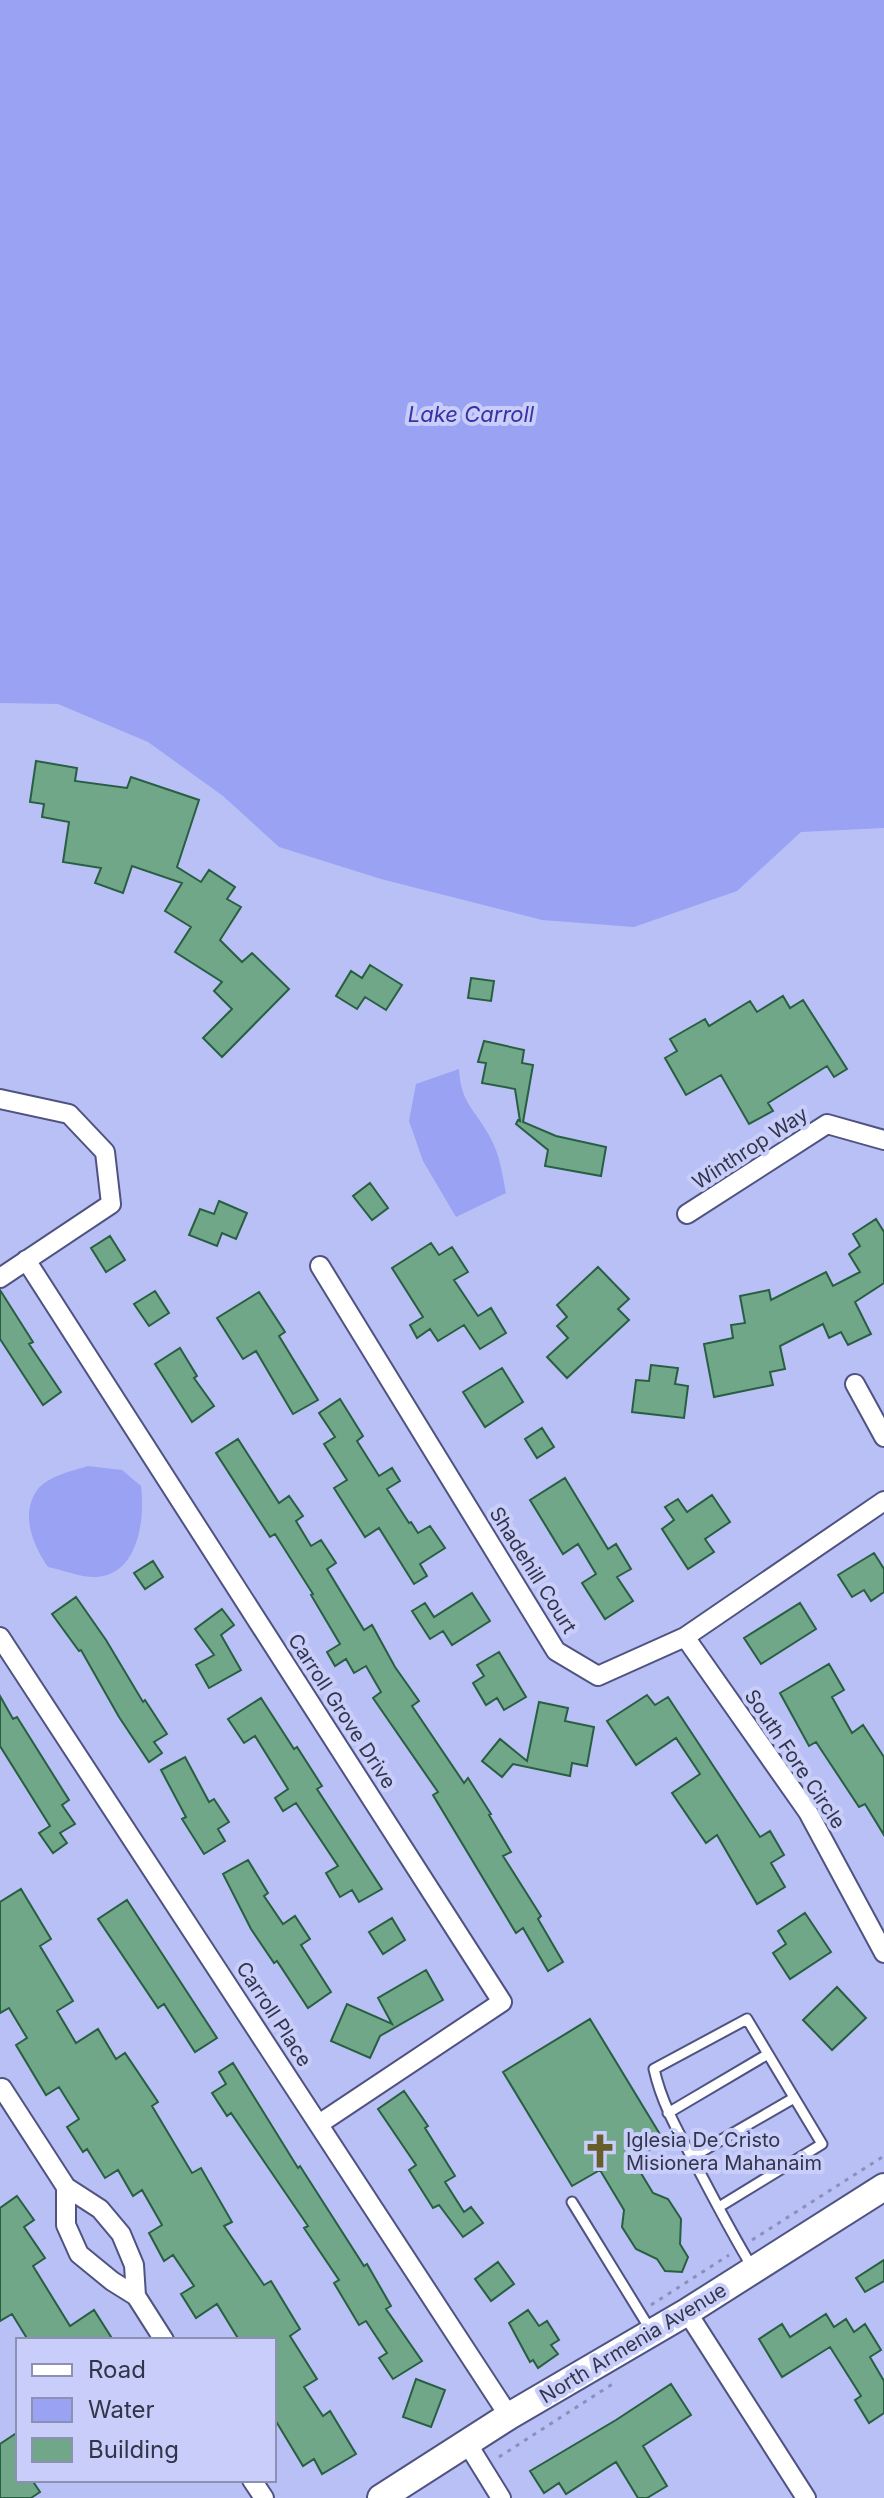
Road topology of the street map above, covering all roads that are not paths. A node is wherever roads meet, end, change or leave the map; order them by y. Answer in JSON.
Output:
{"nodes":[{"id":1,"x":0,"y":1099,"type":"edge"},
{"id":2,"x":884,"y":1140,"type":"edge"},
{"id":3,"x":687,"y":1214,"type":"dead end"},
{"id":4,"x":26,"y":1260,"type":"junction"},
{"id":5,"x":320,"y":1266,"type":"dead end"},
{"id":6,"x":0,"y":1278,"type":"edge"},
{"id":7,"x":855,"y":1384,"type":"dead end"},
{"id":8,"x":884,"y":1437,"type":"edge"},
{"id":9,"x":884,"y":1501,"type":"edge"},
{"id":10,"x":0,"y":1637,"type":"edge"},
{"id":11,"x":685,"y":1637,"type":"junction"},
{"id":12,"x":884,"y":1953,"type":"edge"},
{"id":13,"x":768,"y":2054,"type":"junction"},
{"id":14,"x":1,"y":2086,"type":"edge"},
{"id":15,"x":794,"y":2098,"type":"junction"},
{"id":16,"x":668,"y":2113,"type":"junction"},
{"id":17,"x":319,"y":2124,"type":"junction"},
{"id":18,"x":692,"y":2157,"type":"junction"},
{"id":19,"x":66,"y":2187,"type":"junction"},
{"id":20,"x":884,"y":2187,"type":"edge"},
{"id":21,"x":572,"y":2202,"type":"dead end"},
{"id":22,"x":719,"y":2207,"type":"junction"},
{"id":23,"x":747,"y":2259,"type":"junction"},
{"id":24,"x":136,"y":2296,"type":"junction"},
{"id":25,"x":687,"y":2312,"type":"junction"},
{"id":26,"x":645,"y":2322,"type":"junction"},
{"id":27,"x":163,"y":2338,"type":"edge"},
{"id":28,"x":509,"y":2416,"type":"junction"},
{"id":29,"x":467,"y":2443,"type":"junction"},
{"id":30,"x":381,"y":2498,"type":"edge"},
{"id":31,"x":501,"y":2498,"type":"edge"},
{"id":32,"x":806,"y":2498,"type":"edge"}],
"edges":[{"from":1,"to":4,"type":"street"},
{"from":2,"to":3,"type":"street","name":"Winthrop Way"},
{"from":4,"to":6,"type":"street"},
{"from":4,"to":17,"type":"street","name":"Carroll Grove Drive"},
{"from":5,"to":11,"type":"street","name":"Shadehill Court"},
{"from":7,"to":8,"type":"street"},
{"from":9,"to":11,"type":"street","name":"Shadehill Court"},
{"from":10,"to":17,"type":"street","name":"Carroll Place"},
{"from":11,"to":12,"type":"street","name":"South Fore Circle"},
{"from":13,"to":15,"type":"lane"},
{"from":13,"to":16,"type":"lane"},
{"from":13,"to":16,"type":"lane"},
{"from":14,"to":19,"type":"street"},
{"from":15,"to":18,"type":"lane"},
{"from":15,"to":22,"type":"lane"},
{"from":16,"to":18,"type":"lane"},
{"from":17,"to":28,"type":"street","name":"Carroll Place"},
{"from":18,"to":22,"type":"lane"},
{"from":19,"to":24,"type":"street"},
{"from":19,"to":24,"type":"street"},
{"from":20,"to":23,"type":"main road","name":"North Armenia Avenue"},
{"from":21,"to":26,"type":"lane"},
{"from":22,"to":23,"type":"lane"},
{"from":23,"to":25,"type":"main road","name":"North Armenia Avenue"},
{"from":24,"to":27,"type":"street"},
{"from":25,"to":26,"type":"main road","name":"North Armenia Avenue"},
{"from":25,"to":32,"type":"street"},
{"from":26,"to":28,"type":"main road","name":"North Armenia Avenue"},
{"from":28,"to":29,"type":"main road","name":"North Armenia Avenue"},
{"from":29,"to":30,"type":"main road","name":"North Armenia Avenue"},
{"from":29,"to":31,"type":"street"}]}
